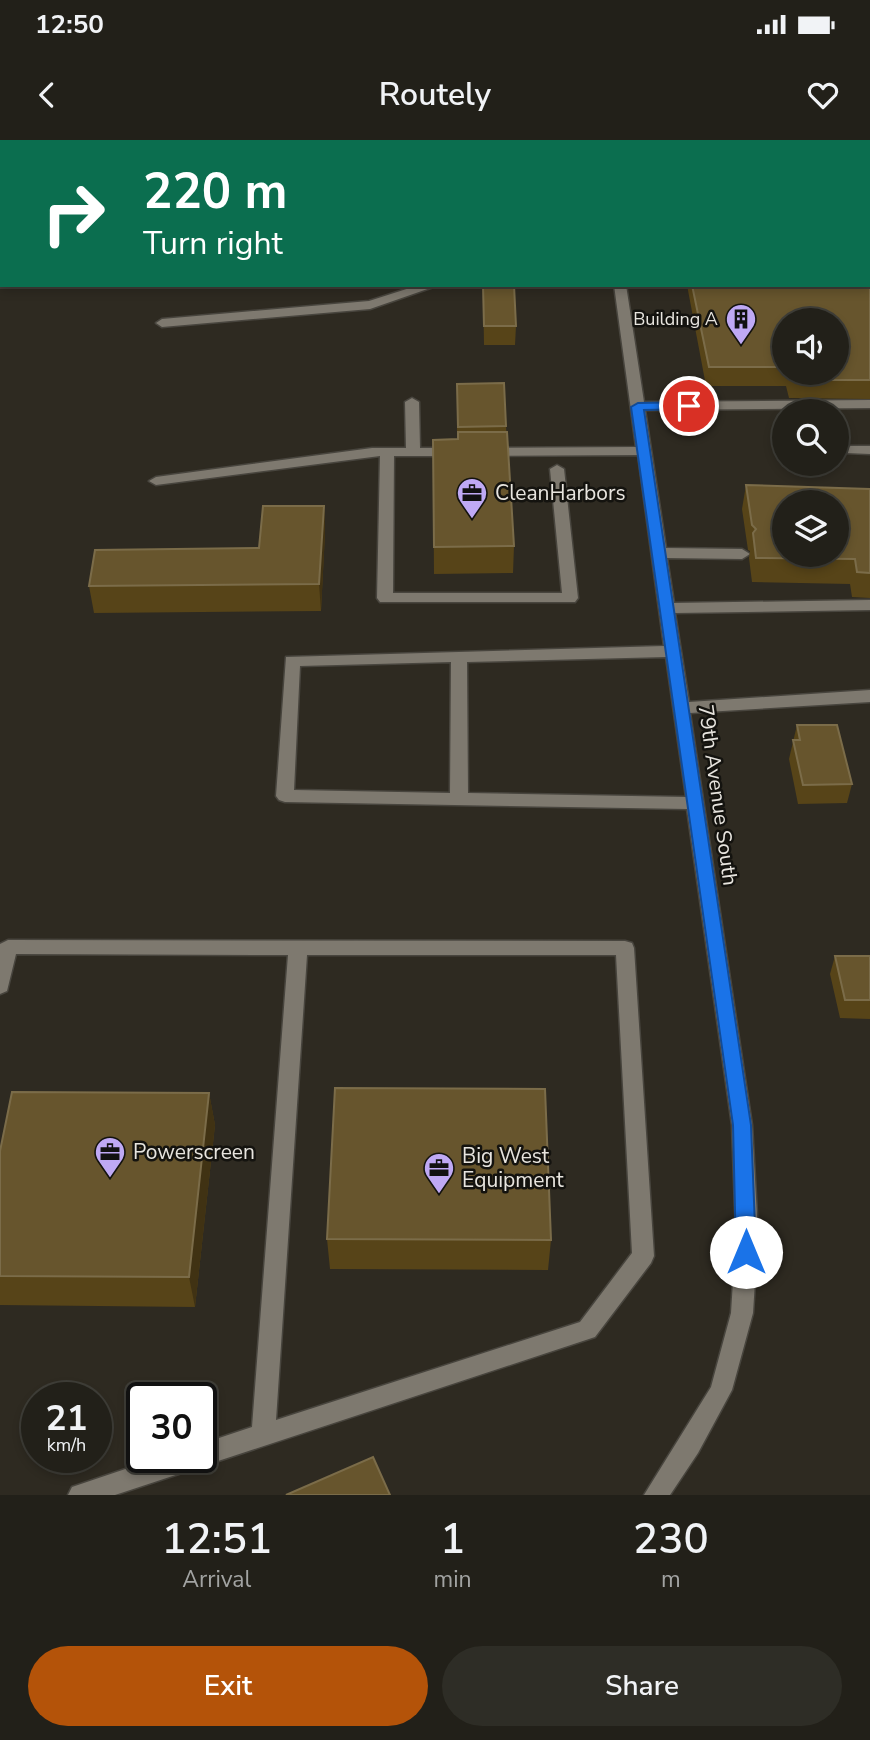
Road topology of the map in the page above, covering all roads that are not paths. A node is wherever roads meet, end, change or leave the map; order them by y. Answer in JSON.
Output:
{"nodes":[{"id":1,"x":427,"y":287,"type":"edge"},
{"id":2,"x":620,"y":287,"type":"edge"},
{"id":3,"x":162,"y":323,"type":"dead end"},
{"id":4,"x":412,"y":401,"type":"dead end"},
{"id":5,"x":870,"y":404,"type":"edge"},
{"id":6,"x":638,"y":407,"type":"junction"},
{"id":7,"x":850,"y":450,"type":"dead end"},
{"id":8,"x":870,"y":450,"type":"edge"},
{"id":9,"x":644,"y":451,"type":"junction"},
{"id":10,"x":387,"y":452,"type":"junction"},
{"id":11,"x":413,"y":452,"type":"junction"},
{"id":12,"x":557,"y":469,"type":"dead end"},
{"id":13,"x":156,"y":481,"type":"dead end"},
{"id":14,"x":659,"y":553,"type":"junction"},
{"id":15,"x":742,"y":554,"type":"dead end"},
{"id":16,"x":870,"y":605,"type":"edge"},
{"id":17,"x":668,"y":608,"type":"junction"},
{"id":18,"x":675,"y":650,"type":"junction"},
{"id":19,"x":459,"y":656,"type":"junction"},
{"id":20,"x":870,"y":696,"type":"edge"},
{"id":21,"x":683,"y":708,"type":"junction"},
{"id":22,"x":459,"y":799,"type":"junction"},
{"id":23,"x":696,"y":803,"type":"junction"},
{"id":24,"x":298,"y":948,"type":"junction"},
{"id":25,"x":0,"y":986,"type":"edge"},
{"id":26,"x":263,"y":1434,"type":"junction"},
{"id":27,"x":217,"y":1450,"type":"edge"},
{"id":28,"x":147,"y":1473,"type":"edge"},
{"id":29,"x":80,"y":1495,"type":"edge"},
{"id":30,"x":656,"y":1495,"type":"edge"}],
"edges":[{"from":1,"to":3,"type":"street"},
{"from":2,"to":6,"type":"street","name":"79th Avenue South"},
{"from":4,"to":11,"type":"street"},
{"from":5,"to":6,"type":"street"},
{"from":6,"to":9,"type":"street","name":"79th Avenue South"},
{"from":7,"to":8,"type":"street"},
{"from":9,"to":11,"type":"street"},
{"from":9,"to":14,"type":"street","name":"79th Avenue South"},
{"from":10,"to":11,"type":"street"},
{"from":10,"to":12,"type":"street"},
{"from":10,"to":13,"type":"street"},
{"from":14,"to":15,"type":"street"},
{"from":14,"to":17,"type":"street","name":"79th Avenue South"},
{"from":16,"to":17,"type":"street"},
{"from":17,"to":18,"type":"street","name":"79th Avenue South"},
{"from":18,"to":19,"type":"street"},
{"from":18,"to":21,"type":"street","name":"79th Avenue South"},
{"from":19,"to":22,"type":"street"},
{"from":19,"to":22,"type":"street"},
{"from":20,"to":21,"type":"street"},
{"from":21,"to":23,"type":"street","name":"79th Avenue South"},
{"from":22,"to":23,"type":"street"},
{"from":23,"to":30,"type":"street","name":"79th Avenue South"},
{"from":24,"to":25,"type":"street"},
{"from":24,"to":26,"type":"street"},
{"from":24,"to":26,"type":"street"},
{"from":26,"to":27,"type":"street"},
{"from":28,"to":29,"type":"street"}]}
